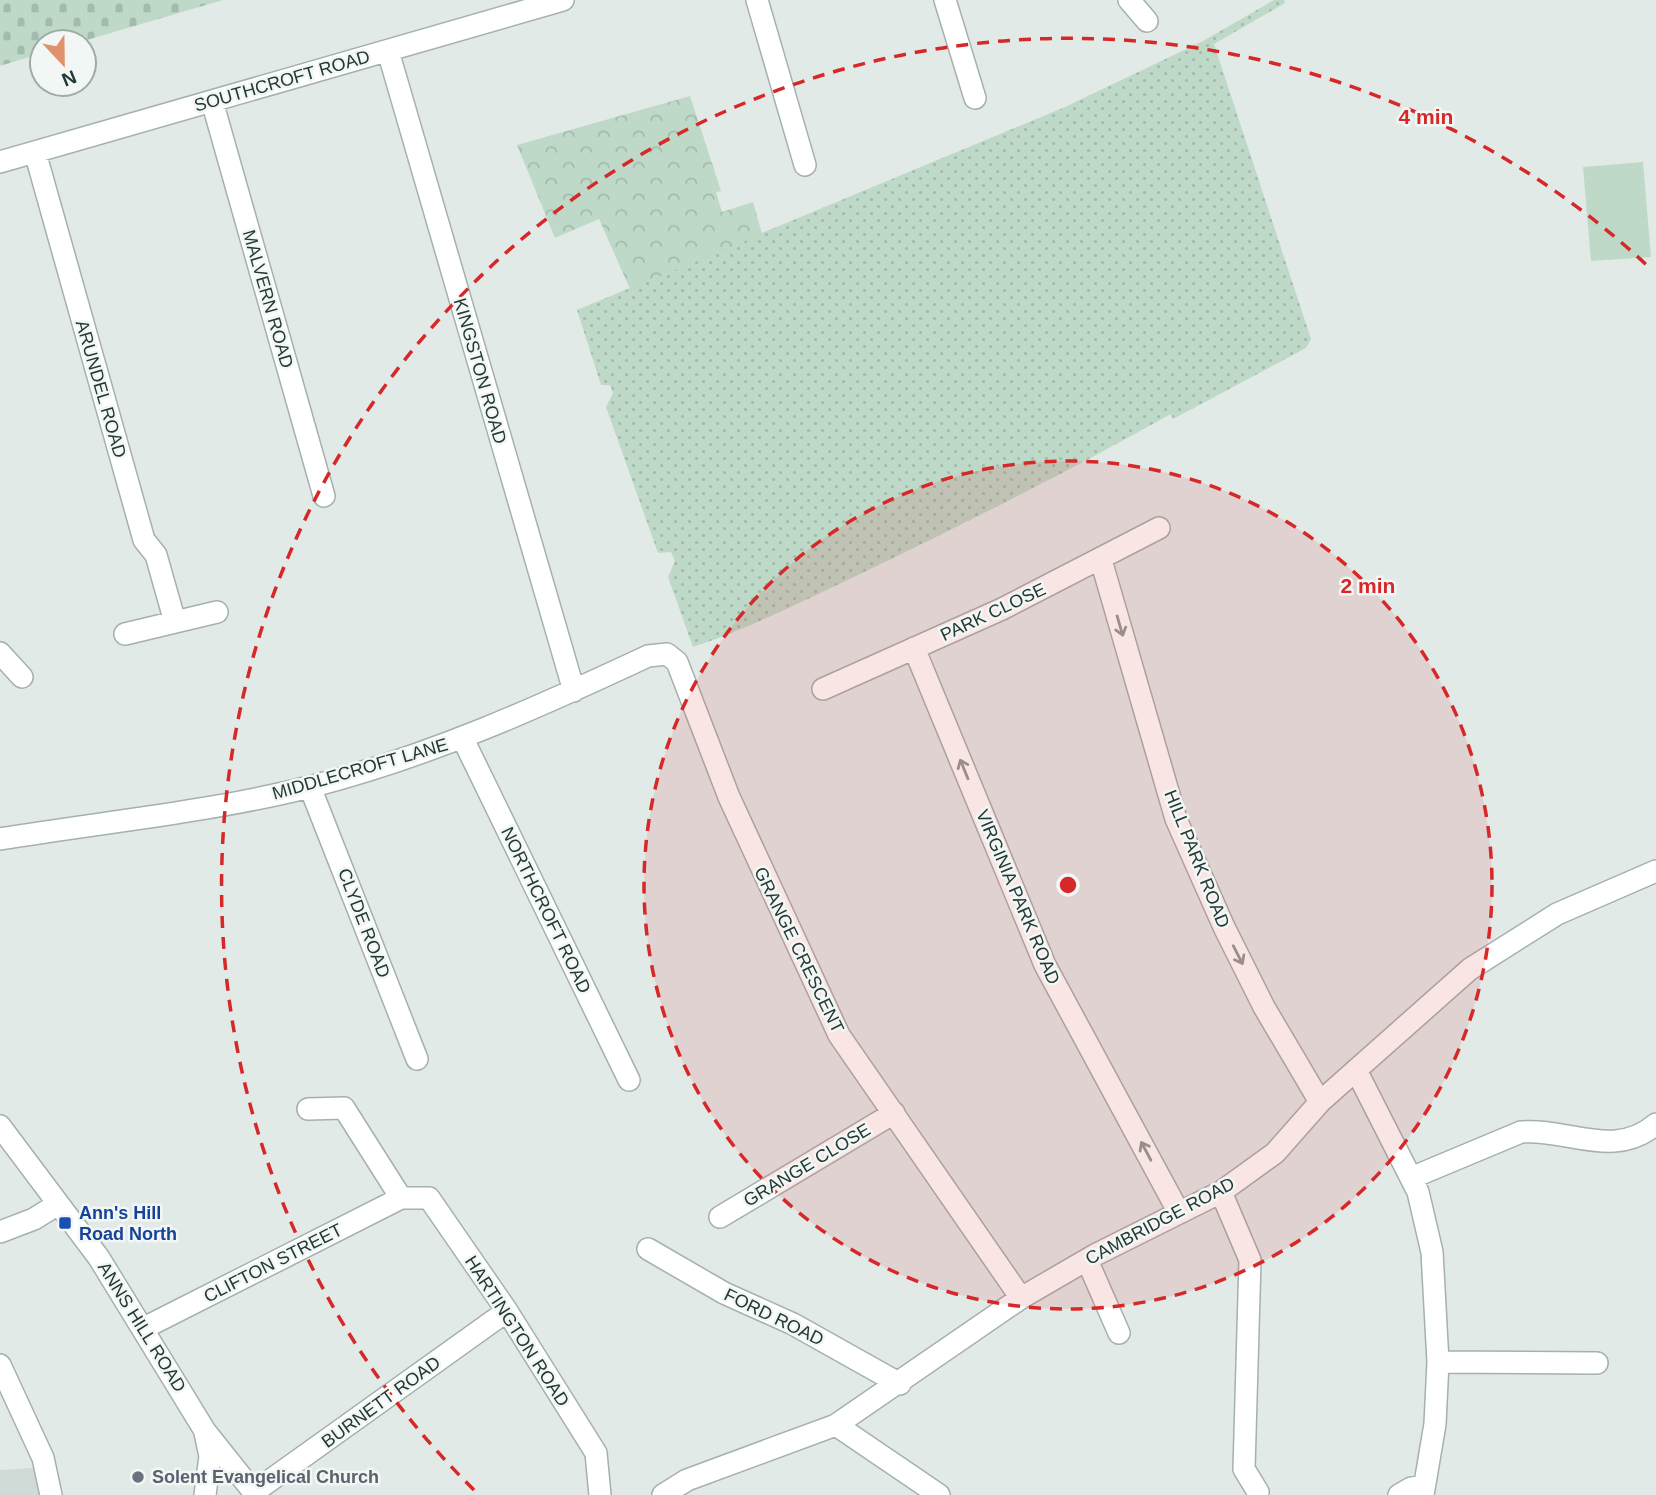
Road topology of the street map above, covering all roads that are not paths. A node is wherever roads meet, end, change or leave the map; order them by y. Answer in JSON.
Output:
{"nodes":[{"id":1,"x":563,"y":0,"type":"edge"},
{"id":2,"x":757,"y":0,"type":"edge"},
{"id":3,"x":945,"y":0,"type":"edge"},
{"id":4,"x":1129,"y":0,"type":"edge"},
{"id":5,"x":1147,"y":21,"type":"dead end"},
{"id":6,"x":388,"y":51,"type":"junction"},
{"id":7,"x":975,"y":97,"type":"dead end"},
{"id":8,"x":212,"y":101,"type":"junction"},
{"id":9,"x":35,"y":152,"type":"junction"},
{"id":10,"x":0,"y":162,"type":"edge"},
{"id":11,"x":805,"y":165,"type":"dead end"},
{"id":12,"x":324,"y":496,"type":"dead end"},
{"id":13,"x":1159,"y":528,"type":"dead end"},
{"id":14,"x":1101,"y":560,"type":"junction"},
{"id":15,"x":217,"y":612,"type":"dead end"},
{"id":16,"x":175,"y":622,"type":"junction"},
{"id":17,"x":125,"y":634,"type":"dead end"},
{"id":18,"x":914,"y":648,"type":"junction"},
{"id":19,"x":0,"y":653,"type":"edge"},
{"id":20,"x":663,"y":653,"type":"joint"},
{"id":21,"x":22,"y":677,"type":"dead end"},
{"id":22,"x":823,"y":689,"type":"dead end"},
{"id":23,"x":574,"y":691,"type":"junction"},
{"id":24,"x":463,"y":739,"type":"junction"},
{"id":25,"x":310,"y":787,"type":"junction"},
{"id":26,"x":0,"y":839,"type":"edge"},
{"id":27,"x":1656,"y":871,"type":"edge"},
{"id":28,"x":417,"y":1059,"type":"dead end"},
{"id":29,"x":1356,"y":1070,"type":"junction"},
{"id":30,"x":629,"y":1080,"type":"dead end"},
{"id":31,"x":1320,"y":1102,"type":"junction"},
{"id":32,"x":308,"y":1109,"type":"dead end"},
{"id":33,"x":894,"y":1113,"type":"junction"},
{"id":34,"x":1656,"y":1124,"type":"edge"},
{"id":35,"x":0,"y":1126,"type":"edge"},
{"id":36,"x":1411,"y":1178,"type":"junction"},
{"id":37,"x":1221,"y":1192,"type":"junction"},
{"id":38,"x":401,"y":1198,"type":"junction"},
{"id":39,"x":58,"y":1204,"type":"junction"},
{"id":40,"x":1178,"y":1211,"type":"junction"},
{"id":41,"x":720,"y":1217,"type":"dead end"},
{"id":42,"x":0,"y":1232,"type":"edge"},
{"id":43,"x":648,"y":1249,"type":"dead end"},
{"id":44,"x":1087,"y":1260,"type":"junction"},
{"id":45,"x":1021,"y":1298,"type":"junction"},
{"id":46,"x":507,"y":1311,"type":"junction"},
{"id":47,"x":144,"y":1328,"type":"junction"},
{"id":48,"x":1119,"y":1333,"type":"dead end"},
{"id":49,"x":1438,"y":1362,"type":"junction"},
{"id":50,"x":1597,"y":1363,"type":"dead end"},
{"id":51,"x":0,"y":1365,"type":"edge"},
{"id":52,"x":900,"y":1384,"type":"junction"},
{"id":53,"x":836,"y":1425,"type":"junction"},
{"id":54,"x":205,"y":1431,"type":"junction"},
{"id":55,"x":1423,"y":1491,"type":"edge"},
{"id":56,"x":1258,"y":1492,"type":"dead end"},
{"id":57,"x":255,"y":1494,"type":"edge"},
{"id":58,"x":51,"y":1495,"type":"edge"},
{"id":59,"x":205,"y":1495,"type":"edge"},
{"id":60,"x":600,"y":1495,"type":"edge"},
{"id":61,"x":663,"y":1495,"type":"edge"},
{"id":62,"x":939,"y":1495,"type":"edge"},
{"id":63,"x":1399,"y":1495,"type":"edge"}],
"edges":[{"from":1,"to":6,"type":"street","name":"SOUTHCROFT ROAD"},
{"from":2,"to":11,"type":"street"},
{"from":3,"to":7,"type":"street"},
{"from":4,"to":5,"type":"street"},
{"from":6,"to":8,"type":"street","name":"SOUTHCROFT ROAD"},
{"from":6,"to":23,"type":"street","name":"KINGSTON ROAD"},
{"from":8,"to":9,"type":"street","name":"SOUTHCROFT ROAD"},
{"from":8,"to":12,"type":"street","name":"MALVERN ROAD"},
{"from":9,"to":10,"type":"street","name":"SOUTHCROFT ROAD"},
{"from":9,"to":16,"type":"street","name":"ARUNDEL ROAD"},
{"from":13,"to":14,"type":"street","name":"PARK CLOSE"},
{"from":14,"to":18,"type":"street","name":"PARK CLOSE"},
{"from":14,"to":31,"type":"street","name":"HILL PARK ROAD","one_way":true},
{"from":15,"to":16,"type":"street"},
{"from":16,"to":17,"type":"street"},
{"from":18,"to":22,"type":"street","name":"PARK CLOSE"},
{"from":40,"to":18,"type":"street","name":"VIRGINIA PARK ROAD","one_way":true},
{"from":19,"to":21,"type":"street"},
{"from":20,"to":23,"type":"street","name":"MIDDLECROFT LANE"},
{"from":20,"to":33,"type":"street","name":"GRANGE CRESCENT"},
{"from":23,"to":24,"type":"street","name":"MIDDLECROFT LANE"},
{"from":24,"to":25,"type":"street","name":"MIDDLECROFT LANE"},
{"from":24,"to":30,"type":"street","name":"NORTHCROFT ROAD"},
{"from":25,"to":26,"type":"street","name":"MIDDLECROFT LANE"},
{"from":25,"to":28,"type":"street","name":"CLYDE ROAD"},
{"from":27,"to":29,"type":"street","name":"CAMBRIDGE ROAD"},
{"from":29,"to":31,"type":"street","name":"CAMBRIDGE ROAD"},
{"from":29,"to":36,"type":"street"},
{"from":31,"to":37,"type":"street","name":"CAMBRIDGE ROAD"},
{"from":32,"to":38,"type":"street"},
{"from":33,"to":41,"type":"street","name":"GRANGE CLOSE"},
{"from":33,"to":45,"type":"street","name":"GRANGE CRESCENT"},
{"from":34,"to":36,"type":"street"},
{"from":35,"to":39,"type":"street","name":"ANNS HILL ROAD"},
{"from":36,"to":49,"type":"street"},
{"from":37,"to":40,"type":"street","name":"CAMBRIDGE ROAD"},
{"from":37,"to":56,"type":"street"},
{"from":38,"to":46,"type":"street","name":"HARTINGTON ROAD"},
{"from":38,"to":47,"type":"street","name":"CLIFTON STREET"},
{"from":39,"to":42,"type":"street"},
{"from":39,"to":47,"type":"street","name":"ANNS HILL ROAD"},
{"from":40,"to":44,"type":"street","name":"CAMBRIDGE ROAD"},
{"from":43,"to":52,"type":"street","name":"FORD ROAD"},
{"from":44,"to":45,"type":"street","name":"CAMBRIDGE ROAD"},
{"from":44,"to":48,"type":"street"},
{"from":45,"to":52,"type":"street","name":"CAMBRIDGE ROAD"},
{"from":46,"to":57,"type":"street","name":"BURNETT ROAD"},
{"from":46,"to":60,"type":"street","name":"HARTINGTON ROAD"},
{"from":47,"to":54,"type":"street","name":"ANNS HILL ROAD"},
{"from":49,"to":50,"type":"street"},
{"from":49,"to":55,"type":"street"},
{"from":51,"to":58,"type":"street"},
{"from":52,"to":53,"type":"street","name":"CAMBRIDGE ROAD"},
{"from":53,"to":61,"type":"street","name":"CAMBRIDGE ROAD"},
{"from":53,"to":62,"type":"street"},
{"from":54,"to":57,"type":"street","name":"ANNS HILL ROAD"},
{"from":54,"to":59,"type":"street","name":"ANNS HILL ROAD"},
{"from":55,"to":63,"type":"street"}]}
